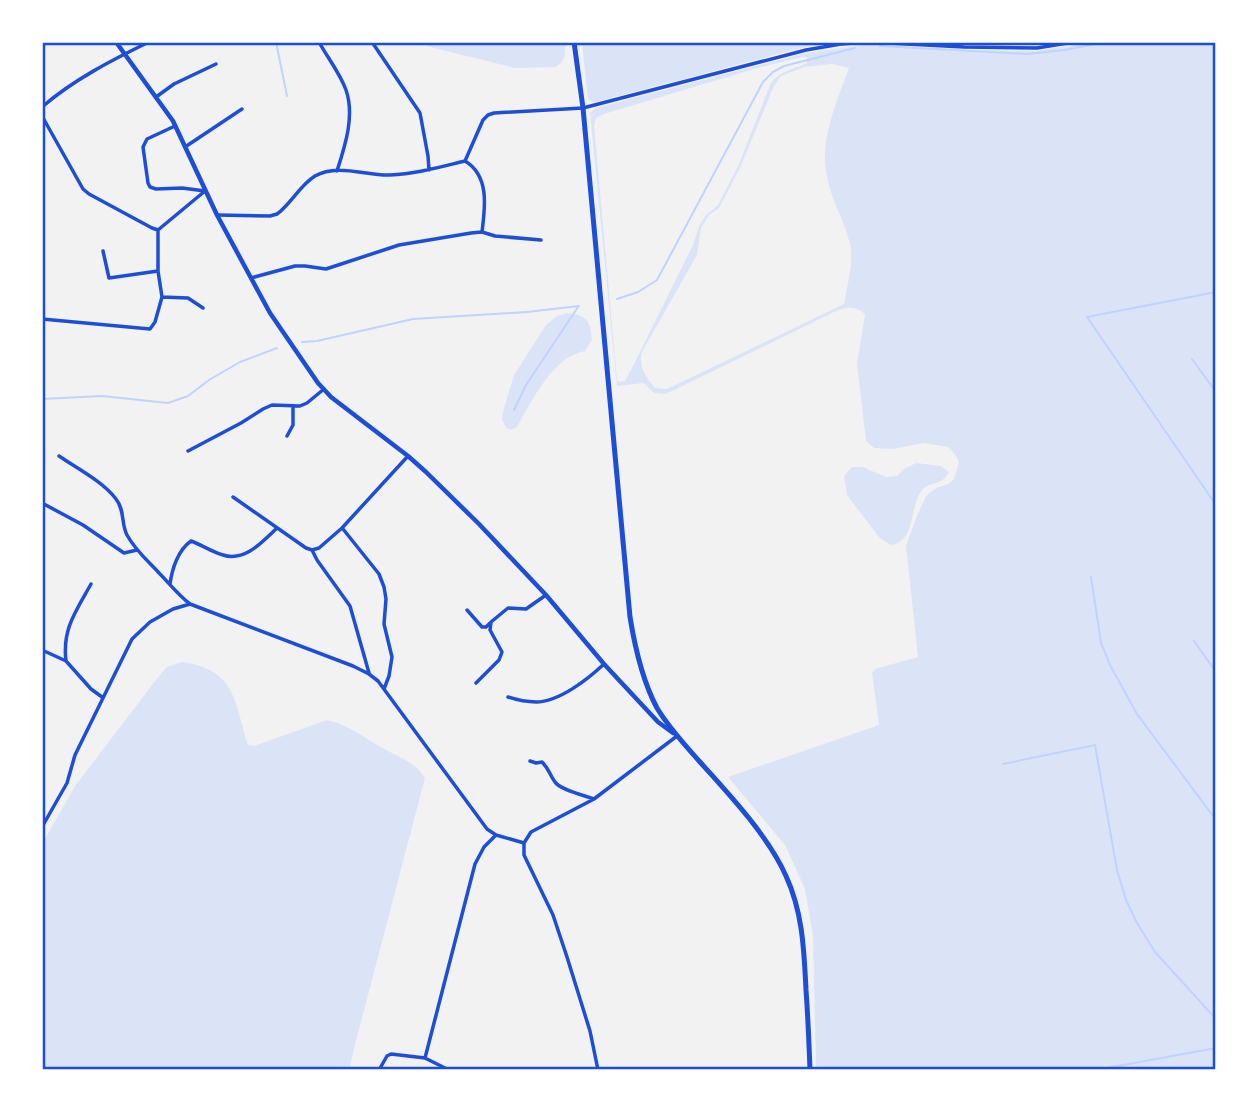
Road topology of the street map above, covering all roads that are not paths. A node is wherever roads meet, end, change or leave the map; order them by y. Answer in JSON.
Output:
{"nodes":[{"id":1,"x":116,"y":42,"type":"edge"},
{"id":2,"x":149,"y":42,"type":"edge"},
{"id":3,"x":319,"y":42,"type":"edge"},
{"id":4,"x":372,"y":42,"type":"edge"},
{"id":5,"x":574,"y":42,"type":"edge"},
{"id":6,"x":1074,"y":42,"type":"edge"},
{"id":7,"x":125,"y":54,"type":"junction"},
{"id":8,"x":216,"y":64,"type":"dead end"},
{"id":9,"x":156,"y":97,"type":"junction"},
{"id":10,"x":42,"y":107,"type":"edge"},
{"id":11,"x":583,"y":108,"type":"junction"},
{"id":12,"x":242,"y":109,"type":"dead end"},
{"id":13,"x":42,"y":116,"type":"edge"},
{"id":14,"x":175,"y":126,"type":"junction"},
{"id":15,"x":185,"y":147,"type":"junction"},
{"id":16,"x":464,"y":161,"type":"junction"},
{"id":17,"x":429,"y":170,"type":"junction"},
{"id":18,"x":337,"y":171,"type":"junction"},
{"id":19,"x":205,"y":191,"type":"junction"},
{"id":20,"x":217,"y":215,"type":"junction"},
{"id":21,"x":158,"y":230,"type":"junction"},
{"id":22,"x":482,"y":232,"type":"junction"},
{"id":23,"x":541,"y":240,"type":"dead end"},
{"id":24,"x":103,"y":251,"type":"dead end"},
{"id":25,"x":158,"y":271,"type":"junction"},
{"id":26,"x":251,"y":278,"type":"junction"},
{"id":27,"x":162,"y":297,"type":"junction"},
{"id":28,"x":203,"y":308,"type":"dead end"},
{"id":29,"x":42,"y":319,"type":"edge"},
{"id":30,"x":324,"y":389,"type":"junction"},
{"id":31,"x":293,"y":406,"type":"junction"},
{"id":32,"x":287,"y":436,"type":"dead end"},
{"id":33,"x":188,"y":452,"type":"dead end"},
{"id":34,"x":59,"y":456,"type":"dead end"},
{"id":35,"x":408,"y":456,"type":"junction"},
{"id":36,"x":233,"y":497,"type":"dead end"},
{"id":37,"x":42,"y":503,"type":"edge"},
{"id":38,"x":276,"y":528,"type":"junction"},
{"id":39,"x":342,"y":528,"type":"junction"},
{"id":40,"x":137,"y":550,"type":"junction"},
{"id":41,"x":312,"y":550,"type":"junction"},
{"id":42,"x":91,"y":584,"type":"dead end"},
{"id":43,"x":170,"y":584,"type":"junction"},
{"id":44,"x":546,"y":595,"type":"junction"},
{"id":45,"x":190,"y":604,"type":"junction"},
{"id":46,"x":467,"y":610,"type":"dead end"},
{"id":47,"x":491,"y":622,"type":"junction"},
{"id":48,"x":42,"y":650,"type":"edge"},
{"id":49,"x":66,"y":661,"type":"junction"},
{"id":50,"x":604,"y":664,"type":"junction"},
{"id":51,"x":369,"y":674,"type":"junction"},
{"id":52,"x":476,"y":683,"type":"dead end"},
{"id":53,"x":384,"y":690,"type":"junction"},
{"id":54,"x":102,"y":697,"type":"junction"},
{"id":55,"x":508,"y":697,"type":"dead end"},
{"id":56,"x":677,"y":736,"type":"junction"},
{"id":57,"x":530,"y":761,"type":"dead end"},
{"id":58,"x":594,"y":799,"type":"junction"},
{"id":59,"x":42,"y":827,"type":"edge"},
{"id":60,"x":496,"y":835,"type":"junction"},
{"id":61,"x":524,"y":843,"type":"junction"},
{"id":62,"x":425,"y":1058,"type":"junction"},
{"id":63,"x":379,"y":1070,"type":"edge"},
{"id":64,"x":449,"y":1070,"type":"edge"},
{"id":65,"x":598,"y":1070,"type":"edge"},
{"id":66,"x":810,"y":1070,"type":"edge"}],
"edges":[{"from":1,"to":7,"type":"main road"},
{"from":2,"to":7,"type":"street"},
{"from":3,"to":18,"type":"street"},
{"from":4,"to":17,"type":"street"},
{"from":5,"to":11,"type":"highway"},
{"from":6,"to":11,"type":"street"},
{"from":7,"to":9,"type":"main road"},
{"from":7,"to":10,"type":"street"},
{"from":8,"to":9,"type":"street"},
{"from":9,"to":14,"type":"main road"},
{"from":11,"to":16,"type":"street"},
{"from":11,"to":56,"type":"highway"},
{"from":12,"to":15,"type":"street"},
{"from":13,"to":21,"type":"street"},
{"from":14,"to":15,"type":"main road"},
{"from":14,"to":19,"type":"street"},
{"from":15,"to":19,"type":"main road"},
{"from":16,"to":17,"type":"street"},
{"from":16,"to":22,"type":"street"},
{"from":17,"to":18,"type":"street"},
{"from":18,"to":20,"type":"street"},
{"from":19,"to":20,"type":"main road"},
{"from":19,"to":21,"type":"street"},
{"from":20,"to":26,"type":"main road"},
{"from":21,"to":25,"type":"street"},
{"from":22,"to":23,"type":"street"},
{"from":22,"to":26,"type":"street"},
{"from":24,"to":25,"type":"street"},
{"from":25,"to":27,"type":"street"},
{"from":26,"to":30,"type":"main road"},
{"from":27,"to":28,"type":"street"},
{"from":27,"to":29,"type":"street"},
{"from":30,"to":31,"type":"street"},
{"from":30,"to":35,"type":"main road"},
{"from":31,"to":32,"type":"street"},
{"from":31,"to":33,"type":"street"},
{"from":34,"to":40,"type":"street"},
{"from":35,"to":39,"type":"street"},
{"from":35,"to":44,"type":"main road"},
{"from":36,"to":38,"type":"street"},
{"from":37,"to":40,"type":"street"},
{"from":38,"to":41,"type":"street"},
{"from":38,"to":43,"type":"street"},
{"from":39,"to":41,"type":"street"},
{"from":39,"to":53,"type":"street"},
{"from":40,"to":43,"type":"street"},
{"from":41,"to":51,"type":"street"},
{"from":42,"to":49,"type":"street"},
{"from":43,"to":45,"type":"street"},
{"from":44,"to":47,"type":"street"},
{"from":44,"to":50,"type":"main road"},
{"from":45,"to":51,"type":"street"},
{"from":45,"to":54,"type":"street"},
{"from":46,"to":47,"type":"street"},
{"from":47,"to":52,"type":"street"},
{"from":48,"to":49,"type":"street"},
{"from":49,"to":54,"type":"street"},
{"from":50,"to":55,"type":"street"},
{"from":50,"to":56,"type":"main road"},
{"from":51,"to":53,"type":"street"},
{"from":53,"to":60,"type":"street"},
{"from":54,"to":59,"type":"street"},
{"from":56,"to":58,"type":"street"},
{"from":56,"to":66,"type":"highway"},
{"from":57,"to":58,"type":"street"},
{"from":58,"to":61,"type":"street"},
{"from":60,"to":61,"type":"street"},
{"from":60,"to":62,"type":"street"},
{"from":61,"to":65,"type":"street"},
{"from":62,"to":63,"type":"street"},
{"from":62,"to":64,"type":"street"}]}
